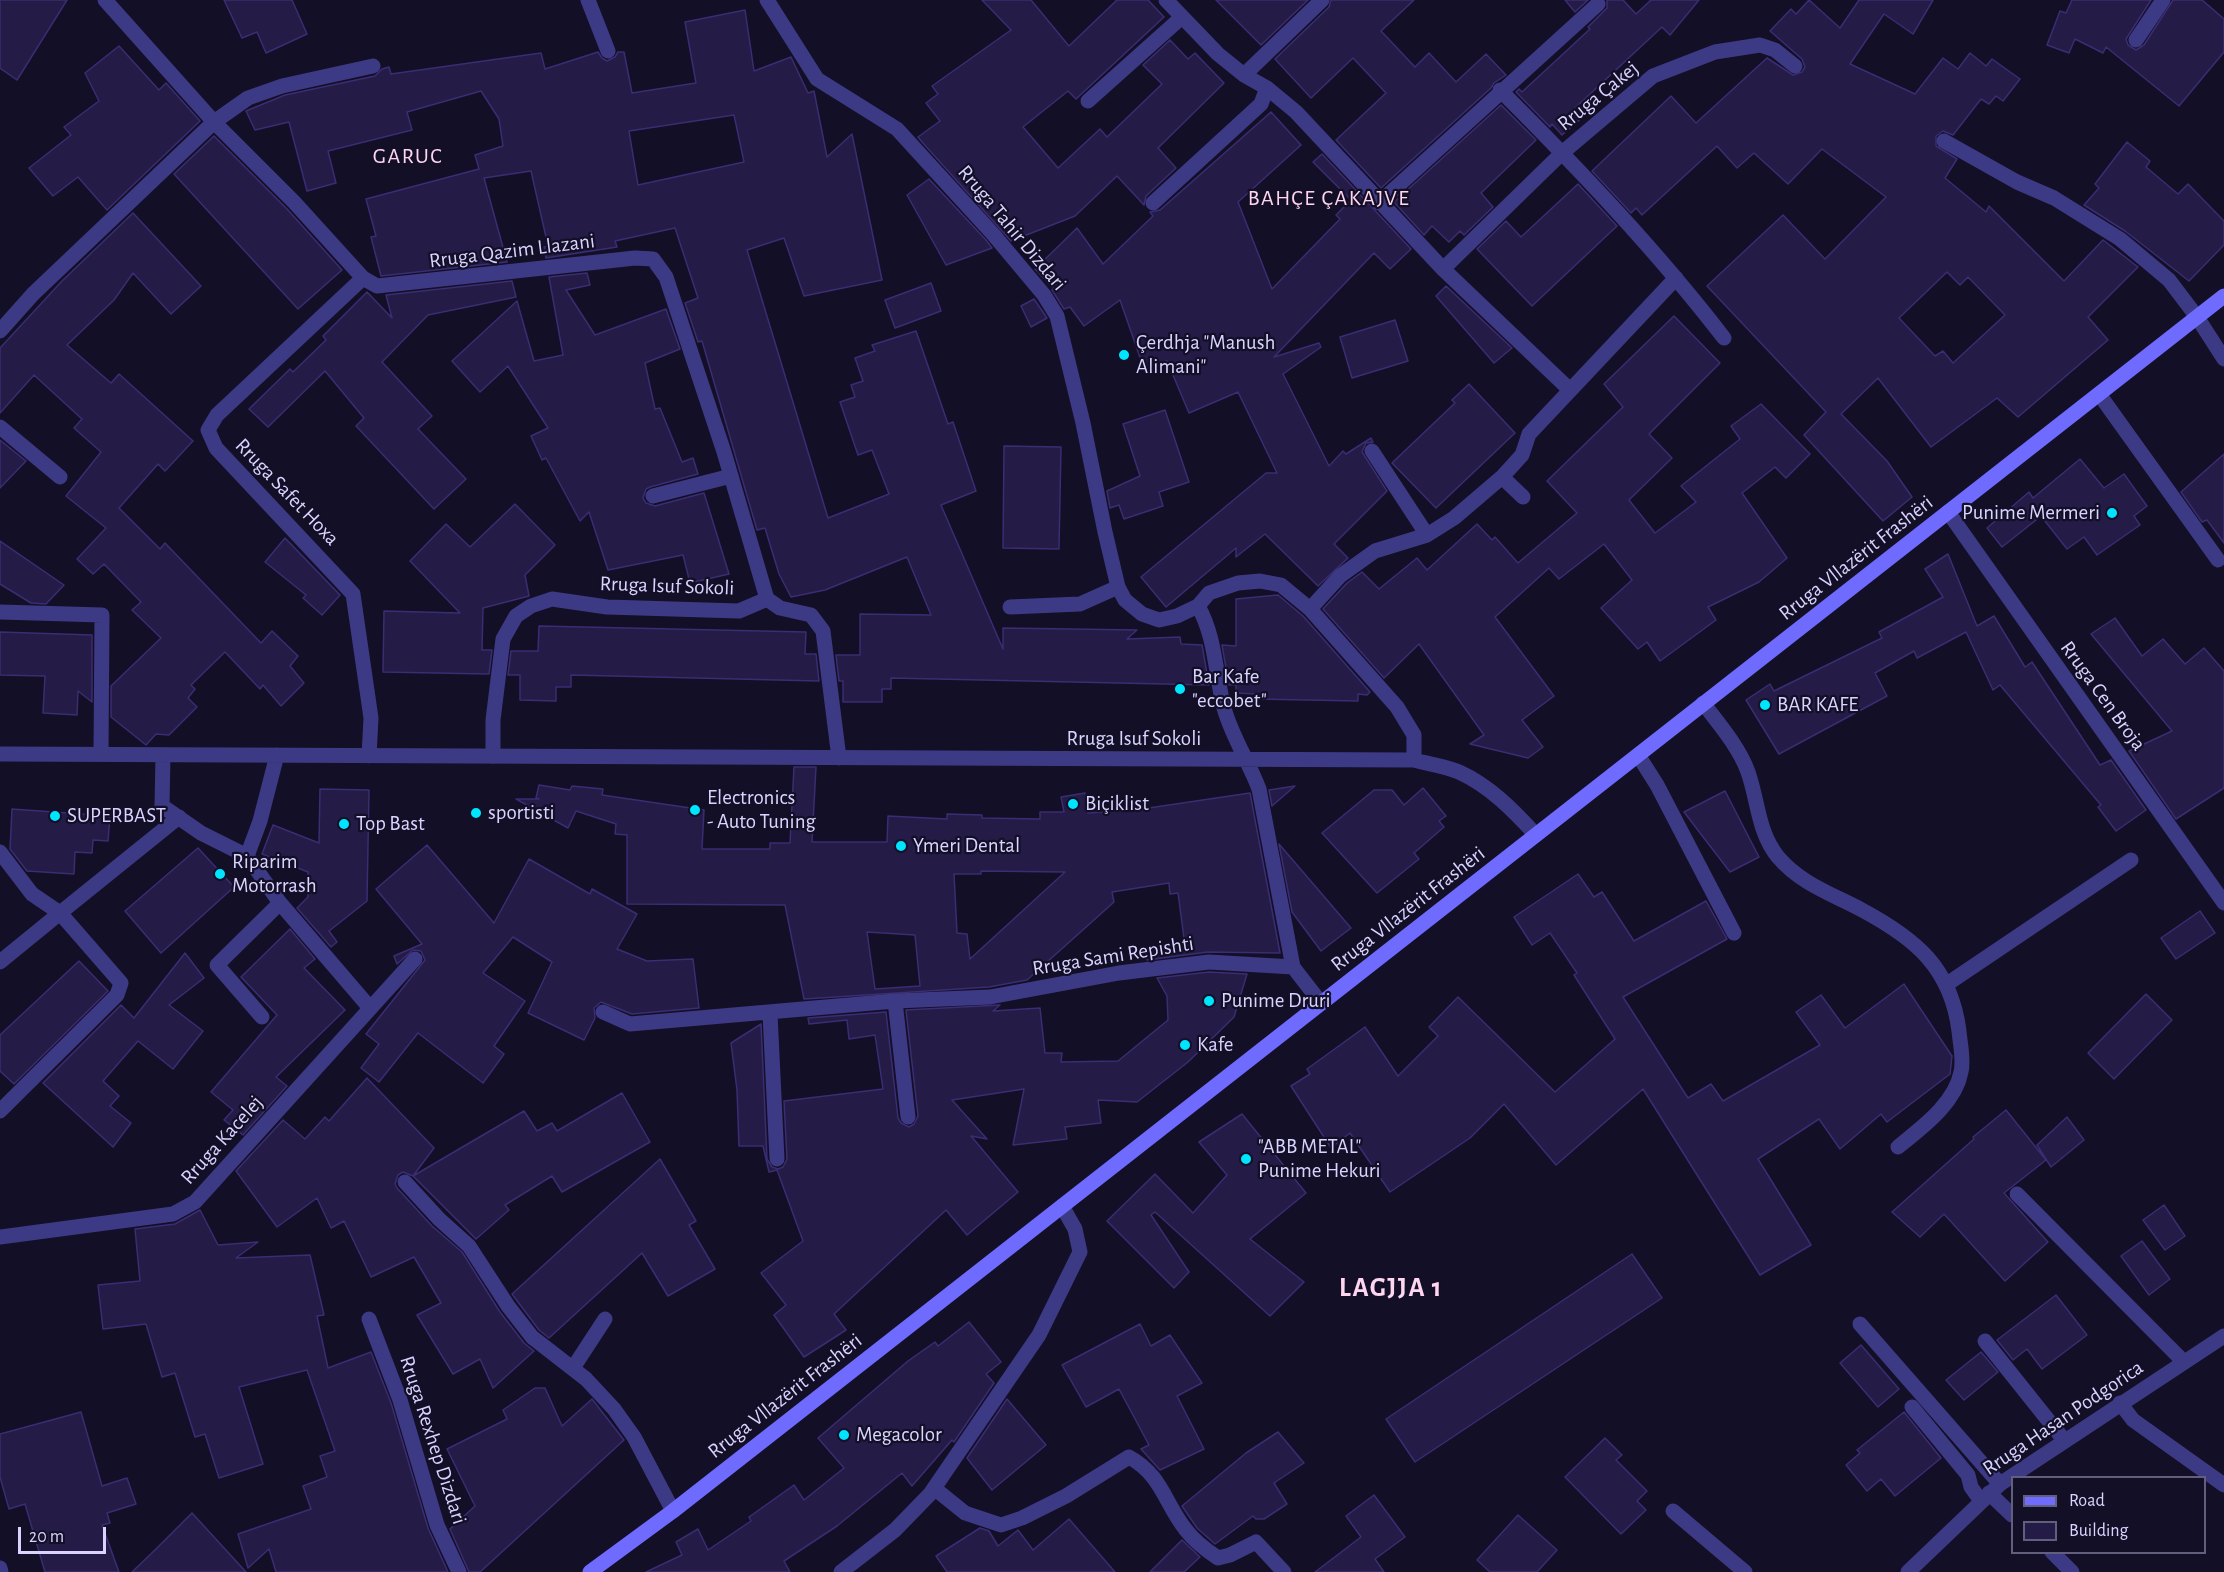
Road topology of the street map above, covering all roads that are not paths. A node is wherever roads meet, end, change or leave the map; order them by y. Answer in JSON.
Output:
{"nodes":[{"id":1,"x":105,"y":0,"type":"edge"},
{"id":2,"x":588,"y":0,"type":"edge"},
{"id":3,"x":767,"y":0,"type":"edge"},
{"id":4,"x":1166,"y":0,"type":"edge"},
{"id":5,"x":1322,"y":0,"type":"edge"},
{"id":6,"x":2163,"y":0,"type":"edge"},
{"id":7,"x":1598,"y":4,"type":"dead end"},
{"id":8,"x":1182,"y":17,"type":"junction"},
{"id":9,"x":2136,"y":40,"type":"dead end"},
{"id":10,"x":608,"y":51,"type":"dead end"},
{"id":11,"x":374,"y":66,"type":"dead end"},
{"id":12,"x":1795,"y":66,"type":"dead end"},
{"id":13,"x":1244,"y":75,"type":"junction"},
{"id":14,"x":1267,"y":88,"type":"junction"},
{"id":15,"x":1500,"y":90,"type":"junction"},
{"id":16,"x":1088,"y":101,"type":"dead end"},
{"id":17,"x":214,"y":122,"type":"junction"},
{"id":18,"x":1944,"y":141,"type":"dead end"},
{"id":19,"x":1562,"y":153,"type":"junction"},
{"id":20,"x":1379,"y":202,"type":"junction"},
{"id":21,"x":1153,"y":203,"type":"dead end"},
{"id":22,"x":1443,"y":269,"type":"junction"},
{"id":23,"x":363,"y":278,"type":"junction"},
{"id":24,"x":1676,"y":278,"type":"junction"},
{"id":25,"x":2224,"y":296,"type":"edge"},
{"id":26,"x":2197,"y":317,"type":"junction"},
{"id":27,"x":0,"y":332,"type":"edge"},
{"id":28,"x":1724,"y":338,"type":"dead end"},
{"id":29,"x":2224,"y":359,"type":"edge"},
{"id":30,"x":1570,"y":390,"type":"junction"},
{"id":31,"x":2099,"y":394,"type":"junction"},
{"id":32,"x":0,"y":426,"type":"edge"},
{"id":33,"x":1372,"y":451,"type":"dead end"},
{"id":34,"x":731,"y":476,"type":"junction"},
{"id":35,"x":60,"y":477,"type":"dead end"},
{"id":36,"x":1502,"y":477,"type":"junction"},
{"id":37,"x":653,"y":496,"type":"dead end"},
{"id":38,"x":1523,"y":497,"type":"dead end"},
{"id":39,"x":1948,"y":512,"type":"junction"},
{"id":40,"x":1427,"y":535,"type":"junction"},
{"id":41,"x":2218,"y":560,"type":"dead end"},
{"id":42,"x":1118,"y":587,"type":"junction"},
{"id":43,"x":767,"y":599,"type":"junction"},
{"id":44,"x":1198,"y":606,"type":"junction"},
{"id":45,"x":1011,"y":607,"type":"dead end"},
{"id":46,"x":1310,"y":609,"type":"junction"},
{"id":47,"x":0,"y":612,"type":"edge"},
{"id":48,"x":1703,"y":704,"type":"junction"},
{"id":49,"x":0,"y":754,"type":"edge"},
{"id":50,"x":101,"y":754,"type":"junction"},
{"id":51,"x":163,"y":755,"type":"junction"},
{"id":52,"x":277,"y":755,"type":"junction"},
{"id":53,"x":1638,"y":755,"type":"junction"},
{"id":54,"x":369,"y":756,"type":"junction"},
{"id":55,"x":493,"y":756,"type":"junction"},
{"id":56,"x":839,"y":758,"type":"junction"},
{"id":57,"x":1414,"y":760,"type":"junction"},
{"id":58,"x":1248,"y":761,"type":"junction"},
{"id":59,"x":179,"y":817,"type":"junction"},
{"id":60,"x":1536,"y":835,"type":"junction"},
{"id":61,"x":0,"y":852,"type":"edge"},
{"id":62,"x":247,"y":856,"type":"junction"},
{"id":63,"x":2131,"y":860,"type":"dead end"},
{"id":64,"x":280,"y":903,"type":"junction"},
{"id":65,"x":2224,"y":903,"type":"edge"},
{"id":66,"x":60,"y":913,"type":"junction"},
{"id":67,"x":1734,"y":933,"type":"dead end"},
{"id":68,"x":415,"y":959,"type":"dead end"},
{"id":69,"x":0,"y":962,"type":"edge"},
{"id":70,"x":1293,"y":967,"type":"junction"},
{"id":71,"x":1947,"y":984,"type":"junction"},
{"id":72,"x":895,"y":1001,"type":"junction"},
{"id":73,"x":1321,"y":1003,"type":"junction"},
{"id":74,"x":370,"y":1008,"type":"junction"},
{"id":75,"x":603,"y":1012,"type":"dead end"},
{"id":76,"x":770,"y":1014,"type":"junction"},
{"id":77,"x":262,"y":1017,"type":"dead end"},
{"id":78,"x":0,"y":1111,"type":"edge"},
{"id":79,"x":908,"y":1117,"type":"dead end"},
{"id":80,"x":1898,"y":1148,"type":"dead end"},
{"id":81,"x":777,"y":1159,"type":"dead end"},
{"id":82,"x":405,"y":1182,"type":"dead end"},
{"id":83,"x":2017,"y":1194,"type":"dead end"},
{"id":84,"x":1062,"y":1206,"type":"junction"},
{"id":85,"x":0,"y":1237,"type":"edge"},
{"id":86,"x":369,"y":1319,"type":"dead end"},
{"id":87,"x":604,"y":1319,"type":"dead end"},
{"id":88,"x":1860,"y":1324,"type":"dead end"},
{"id":89,"x":2224,"y":1336,"type":"edge"},
{"id":90,"x":1985,"y":1341,"type":"dead end"},
{"id":91,"x":2184,"y":1362,"type":"junction"},
{"id":92,"x":573,"y":1368,"type":"junction"},
{"id":93,"x":2120,"y":1403,"type":"junction"},
{"id":94,"x":1912,"y":1407,"type":"dead end"},
{"id":95,"x":2064,"y":1440,"type":"junction"},
{"id":96,"x":2014,"y":1476,"type":"edge"},
{"id":97,"x":2011,"y":1478,"type":"edge"},
{"id":98,"x":2224,"y":1485,"type":"edge"},
{"id":99,"x":934,"y":1488,"type":"junction"},
{"id":100,"x":1990,"y":1493,"type":"junction"},
{"id":101,"x":673,"y":1511,"type":"junction"},
{"id":102,"x":1673,"y":1511,"type":"dead end"},
{"id":103,"x":2011,"y":1513,"type":"edge"},
{"id":104,"x":2054,"y":1554,"type":"edge"},
{"id":105,"x":459,"y":1572,"type":"edge"},
{"id":106,"x":590,"y":1572,"type":"edge"},
{"id":107,"x":841,"y":1572,"type":"edge"},
{"id":108,"x":1284,"y":1572,"type":"edge"},
{"id":109,"x":1745,"y":1572,"type":"edge"},
{"id":110,"x":1908,"y":1572,"type":"edge"},
{"id":111,"x":2072,"y":1572,"type":"edge"}],
"edges":[{"from":1,"to":17,"type":"street"},
{"from":2,"to":10,"type":"street"},
{"from":3,"to":42,"type":"street","name":"Rruga Tahir Dizdari"},
{"from":4,"to":8,"type":"street"},
{"from":5,"to":13,"type":"street"},
{"from":6,"to":9,"type":"street"},
{"from":7,"to":15,"type":"street"},
{"from":8,"to":13,"type":"street"},
{"from":8,"to":16,"type":"street"},
{"from":11,"to":17,"type":"street"},
{"from":12,"to":19,"type":"street","name":"Rruga Çakej"},
{"from":13,"to":14,"type":"street"},
{"from":14,"to":20,"type":"street"},
{"from":14,"to":21,"type":"street"},
{"from":15,"to":19,"type":"street","name":"Rruga Çakej"},
{"from":15,"to":20,"type":"street"},
{"from":17,"to":23,"type":"street"},
{"from":17,"to":27,"type":"street"},
{"from":18,"to":26,"type":"street"},
{"from":19,"to":22,"type":"street","name":"Rruga Çakej"},
{"from":19,"to":24,"type":"street","name":"Rruga Çakej"},
{"from":20,"to":22,"type":"street"},
{"from":22,"to":30,"type":"street"},
{"from":23,"to":34,"type":"street","name":"Rruga Qazim Llazani"},
{"from":23,"to":54,"type":"street","name":"Rruga Safet Hoxa"},
{"from":24,"to":28,"type":"street","name":"Rruga Çakej"},
{"from":24,"to":30,"type":"street"},
{"from":25,"to":26,"type":"main road","name":"Rruga Vllazërit Frashëri"},
{"from":26,"to":29,"type":"street"},
{"from":26,"to":31,"type":"main road","name":"Rruga Vllazërit Frashëri"},
{"from":30,"to":36,"type":"street"},
{"from":31,"to":39,"type":"main road","name":"Rruga Vllazërit Frashëri"},
{"from":31,"to":41,"type":"street"},
{"from":32,"to":35,"type":"street"},
{"from":33,"to":40,"type":"street"},
{"from":34,"to":37,"type":"street"},
{"from":34,"to":43,"type":"street","name":"Rruga Qazim Llazani"},
{"from":36,"to":38,"type":"street"},
{"from":36,"to":40,"type":"street"},
{"from":39,"to":48,"type":"main road","name":"Rruga Vllazërit Frashëri"},
{"from":39,"to":65,"type":"street","name":"Rruga Cen Broja"},
{"from":40,"to":46,"type":"street"},
{"from":42,"to":44,"type":"street","name":"Rruga Tahir Dizdari"},
{"from":42,"to":45,"type":"street"},
{"from":43,"to":55,"type":"street","name":"Rruga Isuf Sokoli"},
{"from":43,"to":56,"type":"street"},
{"from":44,"to":46,"type":"street","name":"Rruga Tahir Dizdari"},
{"from":44,"to":58,"type":"street","name":"Rruga Isuf Sokoli"},
{"from":46,"to":57,"type":"street","name":"Rruga Tahir Dizdari"},
{"from":47,"to":50,"type":"street"},
{"from":48,"to":53,"type":"main road","name":"Rruga Vllazërit Frashëri"},
{"from":48,"to":71,"type":"street"},
{"from":49,"to":50,"type":"street","name":"Rruga Isuf Sokoli"},
{"from":50,"to":51,"type":"street","name":"Rruga Isuf Sokoli"},
{"from":51,"to":52,"type":"street","name":"Rruga Isuf Sokoli"},
{"from":51,"to":59,"type":"street"},
{"from":52,"to":54,"type":"street","name":"Rruga Isuf Sokoli"},
{"from":52,"to":62,"type":"street"},
{"from":53,"to":60,"type":"main road","name":"Rruga Vllazërit Frashëri"},
{"from":53,"to":67,"type":"street"},
{"from":54,"to":55,"type":"street","name":"Rruga Isuf Sokoli"},
{"from":55,"to":56,"type":"street","name":"Rruga Isuf Sokoli"},
{"from":56,"to":58,"type":"street","name":"Rruga Isuf Sokoli"},
{"from":57,"to":58,"type":"street","name":"Rruga Isuf Sokoli"},
{"from":57,"to":60,"type":"street","name":"Rruga Isuf Sokoli"},
{"from":58,"to":70,"type":"street","name":"Rruga Isuf Sokoli"},
{"from":59,"to":62,"type":"street"},
{"from":59,"to":66,"type":"street"},
{"from":60,"to":73,"type":"main road","name":"Rruga Vllazërit Frashëri"},
{"from":61,"to":66,"type":"street"},
{"from":62,"to":64,"type":"street"},
{"from":63,"to":71,"type":"street"},
{"from":64,"to":74,"type":"street"},
{"from":64,"to":77,"type":"street"},
{"from":66,"to":69,"type":"street"},
{"from":66,"to":78,"type":"street"},
{"from":68,"to":74,"type":"street","name":"Rruga Kacelej"},
{"from":70,"to":72,"type":"street","name":"Rruga Sami Repishti"},
{"from":70,"to":73,"type":"street"},
{"from":71,"to":80,"type":"street"},
{"from":72,"to":76,"type":"street","name":"Rruga Sami Repishti"},
{"from":72,"to":79,"type":"street"},
{"from":73,"to":84,"type":"main road","name":"Rruga Vllazërit Frashëri"},
{"from":74,"to":85,"type":"street","name":"Rruga Kacelej"},
{"from":75,"to":76,"type":"street","name":"Rruga Sami Repishti"},
{"from":76,"to":81,"type":"street"},
{"from":82,"to":92,"type":"street"},
{"from":83,"to":91,"type":"street"},
{"from":84,"to":99,"type":"street"},
{"from":84,"to":101,"type":"main road","name":"Rruga Vllazërit Frashëri"},
{"from":86,"to":105,"type":"street","name":"Rruga Rexhep Dizdari"},
{"from":87,"to":92,"type":"street"},
{"from":88,"to":100,"type":"street"},
{"from":89,"to":91,"type":"street","name":"Rruga Hasan Podgorica"},
{"from":90,"to":95,"type":"street"},
{"from":91,"to":93,"type":"street","name":"Rruga Hasan Podgorica"},
{"from":92,"to":101,"type":"street"},
{"from":93,"to":95,"type":"street","name":"Rruga Hasan Podgorica"},
{"from":93,"to":98,"type":"street"},
{"from":94,"to":100,"type":"street"},
{"from":95,"to":96,"type":"street","name":"Rruga Hasan Podgorica"},
{"from":97,"to":100,"type":"street","name":"Rruga Hasan Podgorica"},
{"from":99,"to":107,"type":"street"},
{"from":99,"to":108,"type":"street"},
{"from":100,"to":103,"type":"street"},
{"from":100,"to":110,"type":"street","name":"Rruga Hasan Podgorica"},
{"from":101,"to":106,"type":"main road"},
{"from":102,"to":109,"type":"street"},
{"from":104,"to":111,"type":"street"}]}
